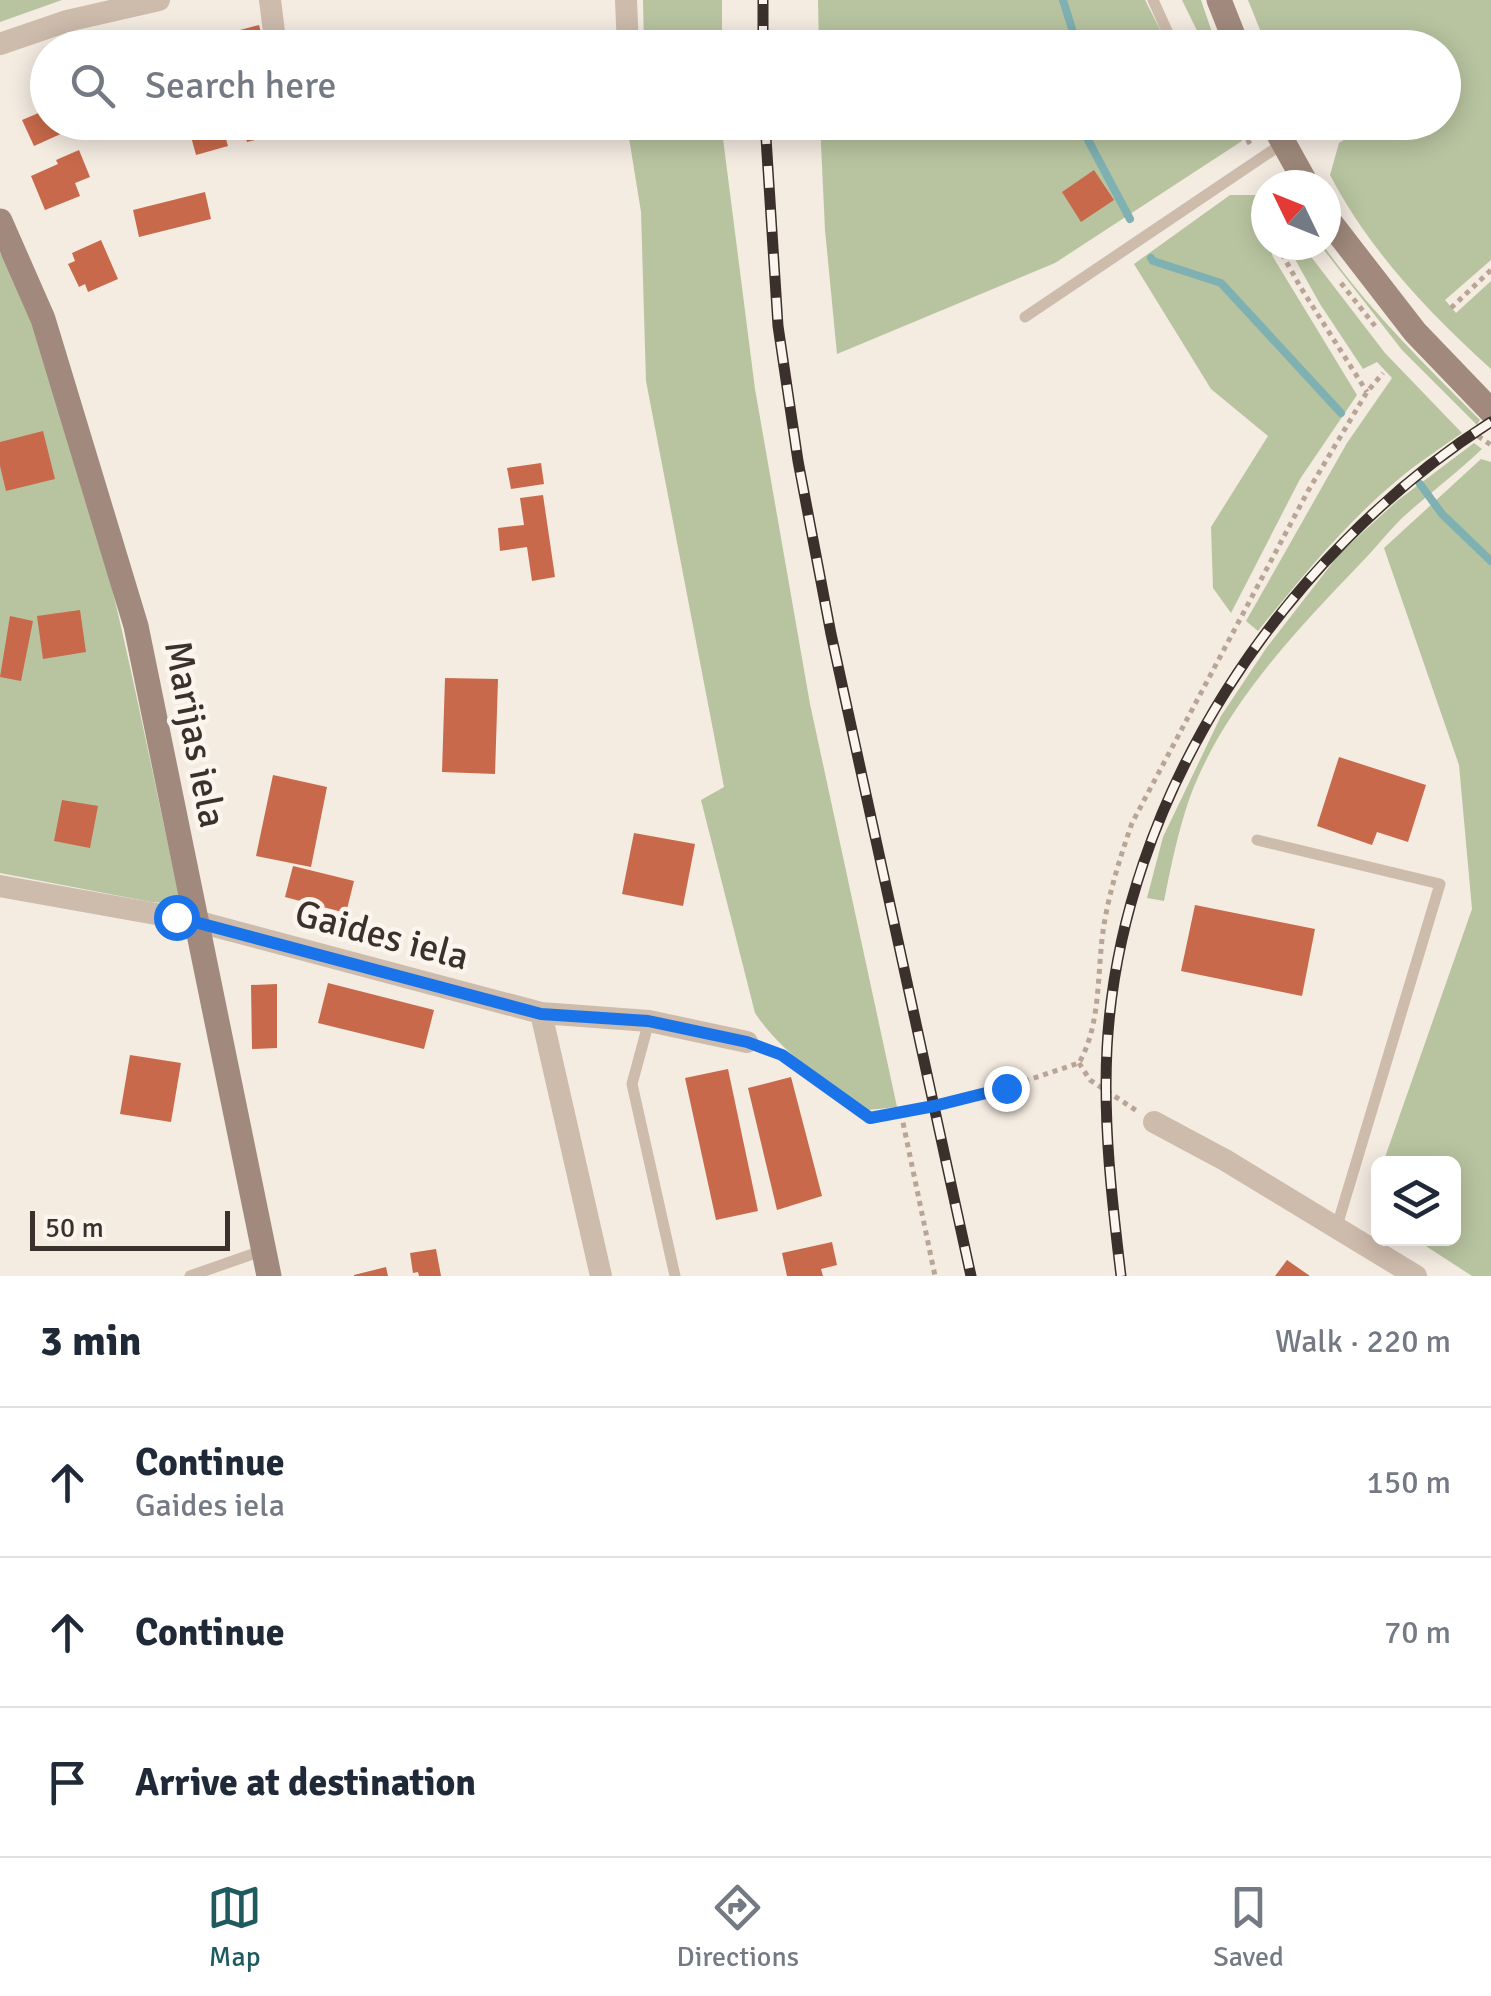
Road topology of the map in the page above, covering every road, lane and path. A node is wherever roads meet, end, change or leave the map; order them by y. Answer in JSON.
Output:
{"nodes":[{"id":1,"x":159,"y":0,"type":"edge"},
{"id":2,"x":270,"y":0,"type":"edge"},
{"id":3,"x":626,"y":0,"type":"edge"},
{"id":4,"x":1153,"y":0,"type":"edge"},
{"id":5,"x":1219,"y":0,"type":"edge"},
{"id":6,"x":41,"y":30,"type":"edge"},
{"id":7,"x":274,"y":30,"type":"edge"},
{"id":8,"x":627,"y":30,"type":"edge"},
{"id":9,"x":1167,"y":30,"type":"edge"},
{"id":10,"x":1231,"y":30,"type":"edge"},
{"id":11,"x":30,"y":34,"type":"edge"},
{"id":12,"x":0,"y":44,"type":"edge"},
{"id":13,"x":1267,"y":140,"type":"edge"},
{"id":14,"x":1281,"y":140,"type":"edge"},
{"id":15,"x":1298,"y":170,"type":"edge"},
{"id":16,"x":0,"y":222,"type":"edge"},
{"id":17,"x":1341,"y":236,"type":"edge"},
{"id":18,"x":1286,"y":260,"type":"edge"},
{"id":19,"x":1491,"y":270,"type":"edge"},
{"id":20,"x":1451,"y":308,"type":"dead end"},
{"id":21,"x":1025,"y":317,"type":"dead end"},
{"id":22,"x":1383,"y":373,"type":"dead end"},
{"id":23,"x":1367,"y":392,"type":"junction"},
{"id":24,"x":1491,"y":411,"type":"edge"},
{"id":25,"x":1257,"y":840,"type":"dead end"},
{"id":26,"x":0,"y":886,"type":"edge"},
{"id":27,"x":195,"y":920,"type":"junction"},
{"id":28,"x":541,"y":1014,"type":"junction"},
{"id":29,"x":648,"y":1021,"type":"junction"},
{"id":30,"x":747,"y":1042,"type":"joint"},
{"id":31,"x":1079,"y":1063,"type":"junction"},
{"id":32,"x":901,"y":1113,"type":"junction"},
{"id":33,"x":1154,"y":1122,"type":"joint"},
{"id":34,"x":1336,"y":1226,"type":"junction"},
{"id":35,"x":264,"y":1250,"type":"junction"},
{"id":36,"x":190,"y":1276,"type":"edge"},
{"id":37,"x":270,"y":1276,"type":"edge"},
{"id":38,"x":601,"y":1276,"type":"edge"},
{"id":39,"x":676,"y":1276,"type":"edge"},
{"id":40,"x":935,"y":1276,"type":"edge"},
{"id":41,"x":1416,"y":1276,"type":"edge"}],
"edges":[{"from":1,"to":6,"type":"street"},
{"from":2,"to":7,"type":"street"},
{"from":3,"to":8,"type":"street"},
{"from":4,"to":9,"type":"lane"},
{"from":5,"to":10,"type":"street"},
{"from":11,"to":12,"type":"street"},
{"from":13,"to":21,"type":"lane"},
{"from":14,"to":15,"type":"street"},
{"from":16,"to":27,"type":"street","name":"Marijas iela"},
{"from":17,"to":24,"type":"street"},
{"from":18,"to":23,"type":"path"},
{"from":19,"to":20,"type":"path"},
{"from":22,"to":23,"type":"path"},
{"from":23,"to":31,"type":"path"},
{"from":25,"to":34,"type":"lane"},
{"from":26,"to":27,"type":"street","name":"Gaides iela"},
{"from":27,"to":28,"type":"street","name":"Gaides iela"},
{"from":27,"to":35,"type":"street","name":"Marijas iela"},
{"from":28,"to":29,"type":"street","name":"Gaides iela"},
{"from":28,"to":38,"type":"street"},
{"from":29,"to":30,"type":"street","name":"Gaides iela"},
{"from":29,"to":39,"type":"lane"},
{"from":30,"to":32,"type":"path"},
{"from":31,"to":32,"type":"path"},
{"from":31,"to":33,"type":"path"},
{"from":32,"to":40,"type":"path"},
{"from":33,"to":34,"type":"street"},
{"from":34,"to":41,"type":"street"},
{"from":35,"to":36,"type":"lane"},
{"from":35,"to":37,"type":"street","name":"Marijas iela"}]}
